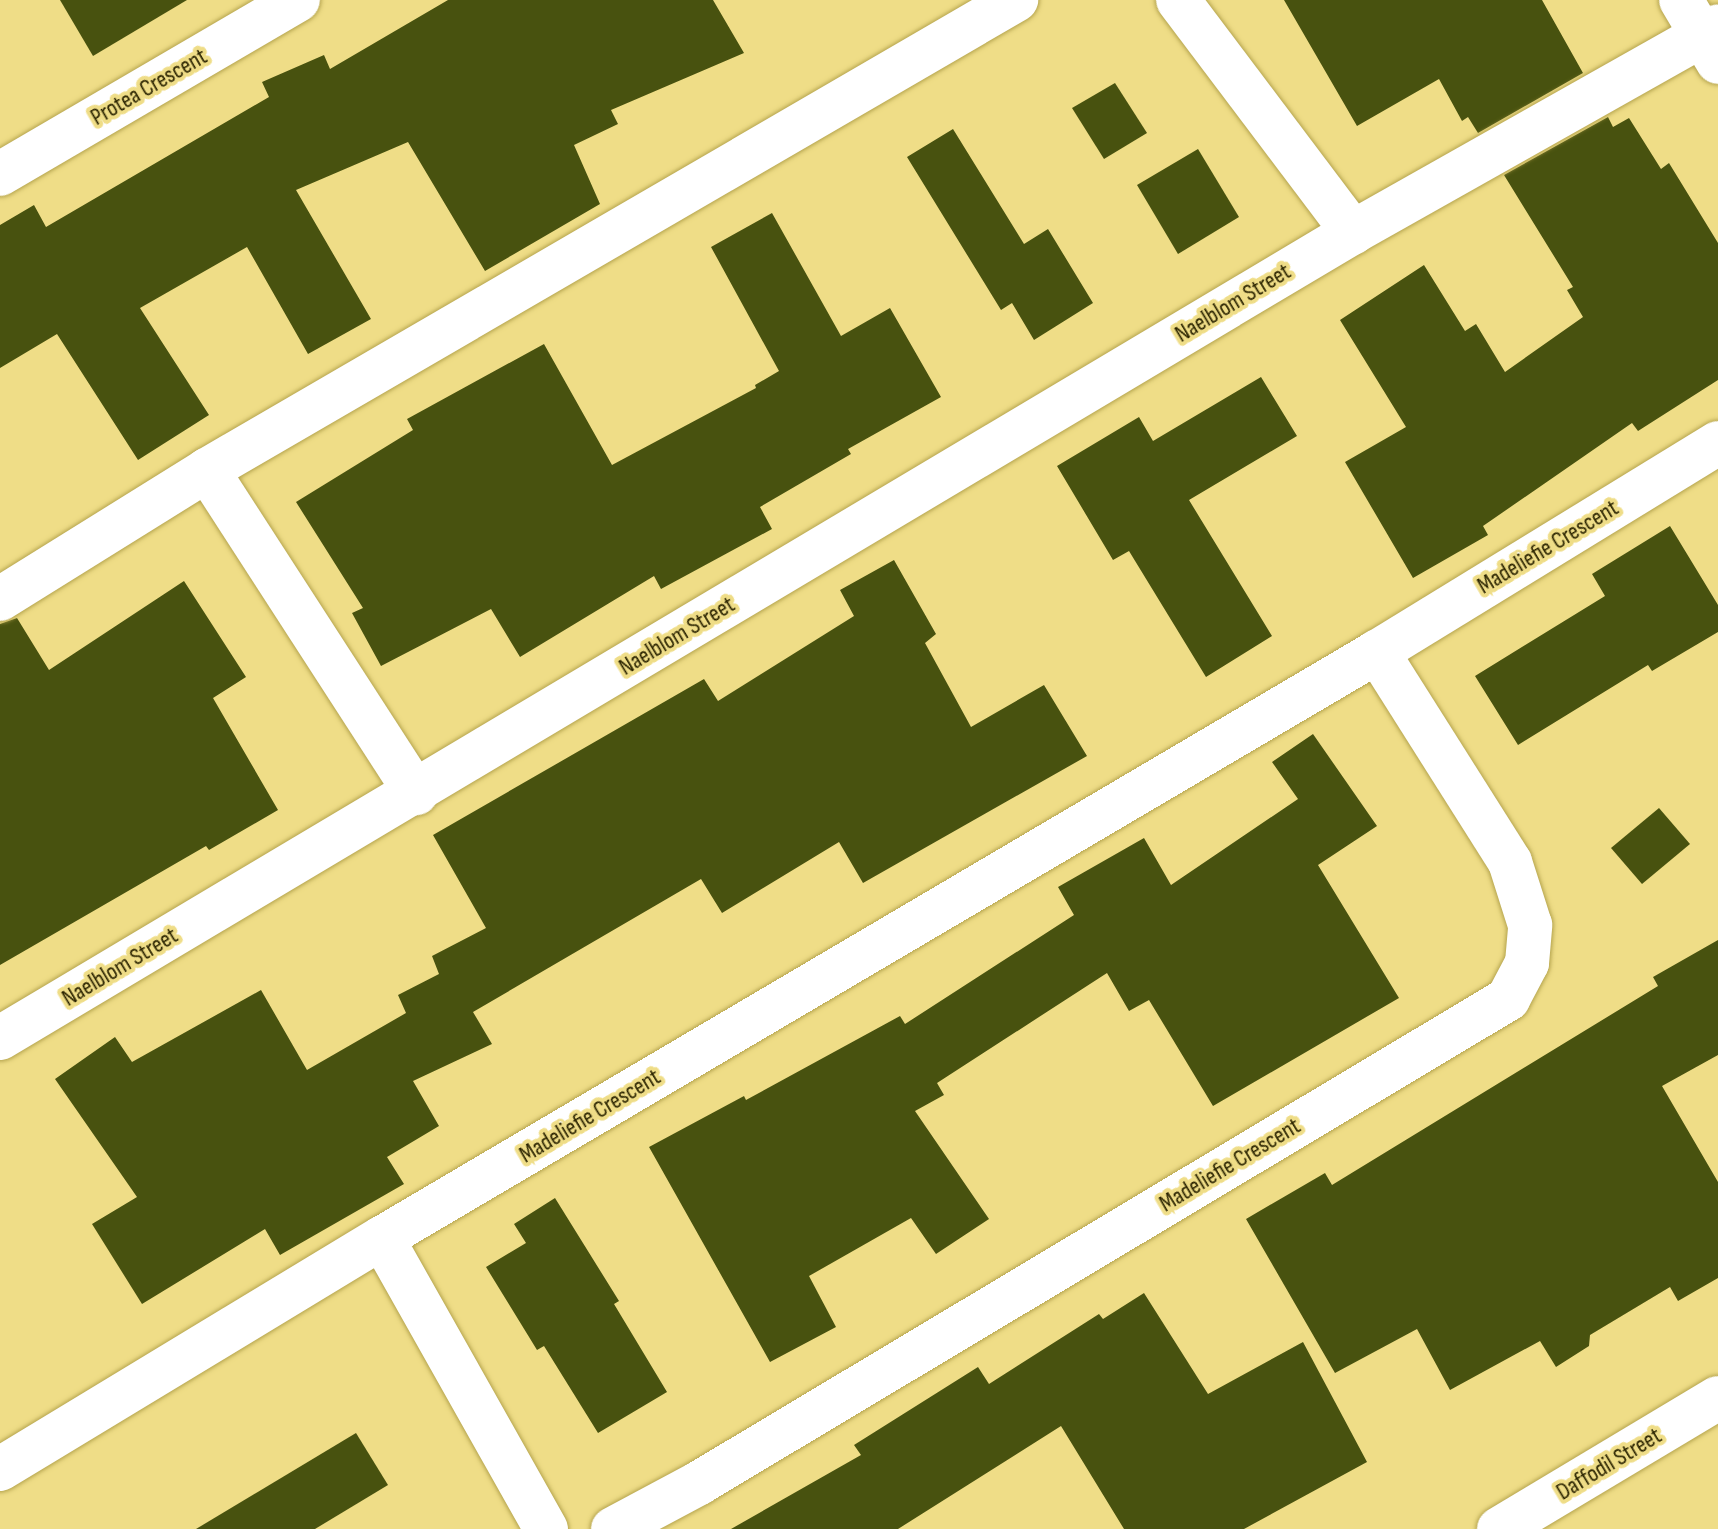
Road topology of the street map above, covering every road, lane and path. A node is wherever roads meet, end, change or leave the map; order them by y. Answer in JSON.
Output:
{"nodes":[{"id":1,"x":298,"y":0,"type":"edge"},
{"id":2,"x":1016,"y":0,"type":"edge"},
{"id":3,"x":1178,"y":0,"type":"edge"},
{"id":4,"x":1705,"y":31,"type":"edge"},
{"id":5,"x":0,"y":174,"type":"edge"},
{"id":6,"x":1353,"y":232,"type":"junction"},
{"id":7,"x":1718,"y":443,"type":"edge"},
{"id":8,"x":207,"y":470,"type":"junction"},
{"id":9,"x":0,"y":599,"type":"edge"},
{"id":10,"x":1377,"y":652,"type":"junction"},
{"id":11,"x":416,"y":793,"type":"junction"},
{"id":12,"x":0,"y":1038,"type":"edge"},
{"id":13,"x":382,"y":1238,"type":"junction"},
{"id":14,"x":1718,"y":1398,"type":"edge"},
{"id":15,"x":0,"y":1469,"type":"edge"},
{"id":16,"x":546,"y":1529,"type":"edge"},
{"id":17,"x":613,"y":1529,"type":"edge"},
{"id":18,"x":1499,"y":1529,"type":"edge"}],
"edges":[{"from":1,"to":5,"type":"street","name":"Protea Crescent"},
{"from":2,"to":8,"type":"street"},
{"from":3,"to":6,"type":"street"},
{"from":4,"to":6,"type":"street","name":"Naelblom Street"},
{"from":6,"to":11,"type":"street","name":"Naelblom Street"},
{"from":7,"to":10,"type":"street","name":"Madeliefie Crescent"},
{"from":8,"to":9,"type":"street"},
{"from":8,"to":11,"type":"street"},
{"from":10,"to":13,"type":"street","name":"Madeliefie Crescent"},
{"from":10,"to":17,"type":"street","name":"Madeliefie Crescent"},
{"from":11,"to":12,"type":"street","name":"Naelblom Street"},
{"from":13,"to":15,"type":"street","name":"Madeliefie Crescent"},
{"from":13,"to":16,"type":"street"},
{"from":14,"to":18,"type":"street","name":"Daffodil Street"}]}
